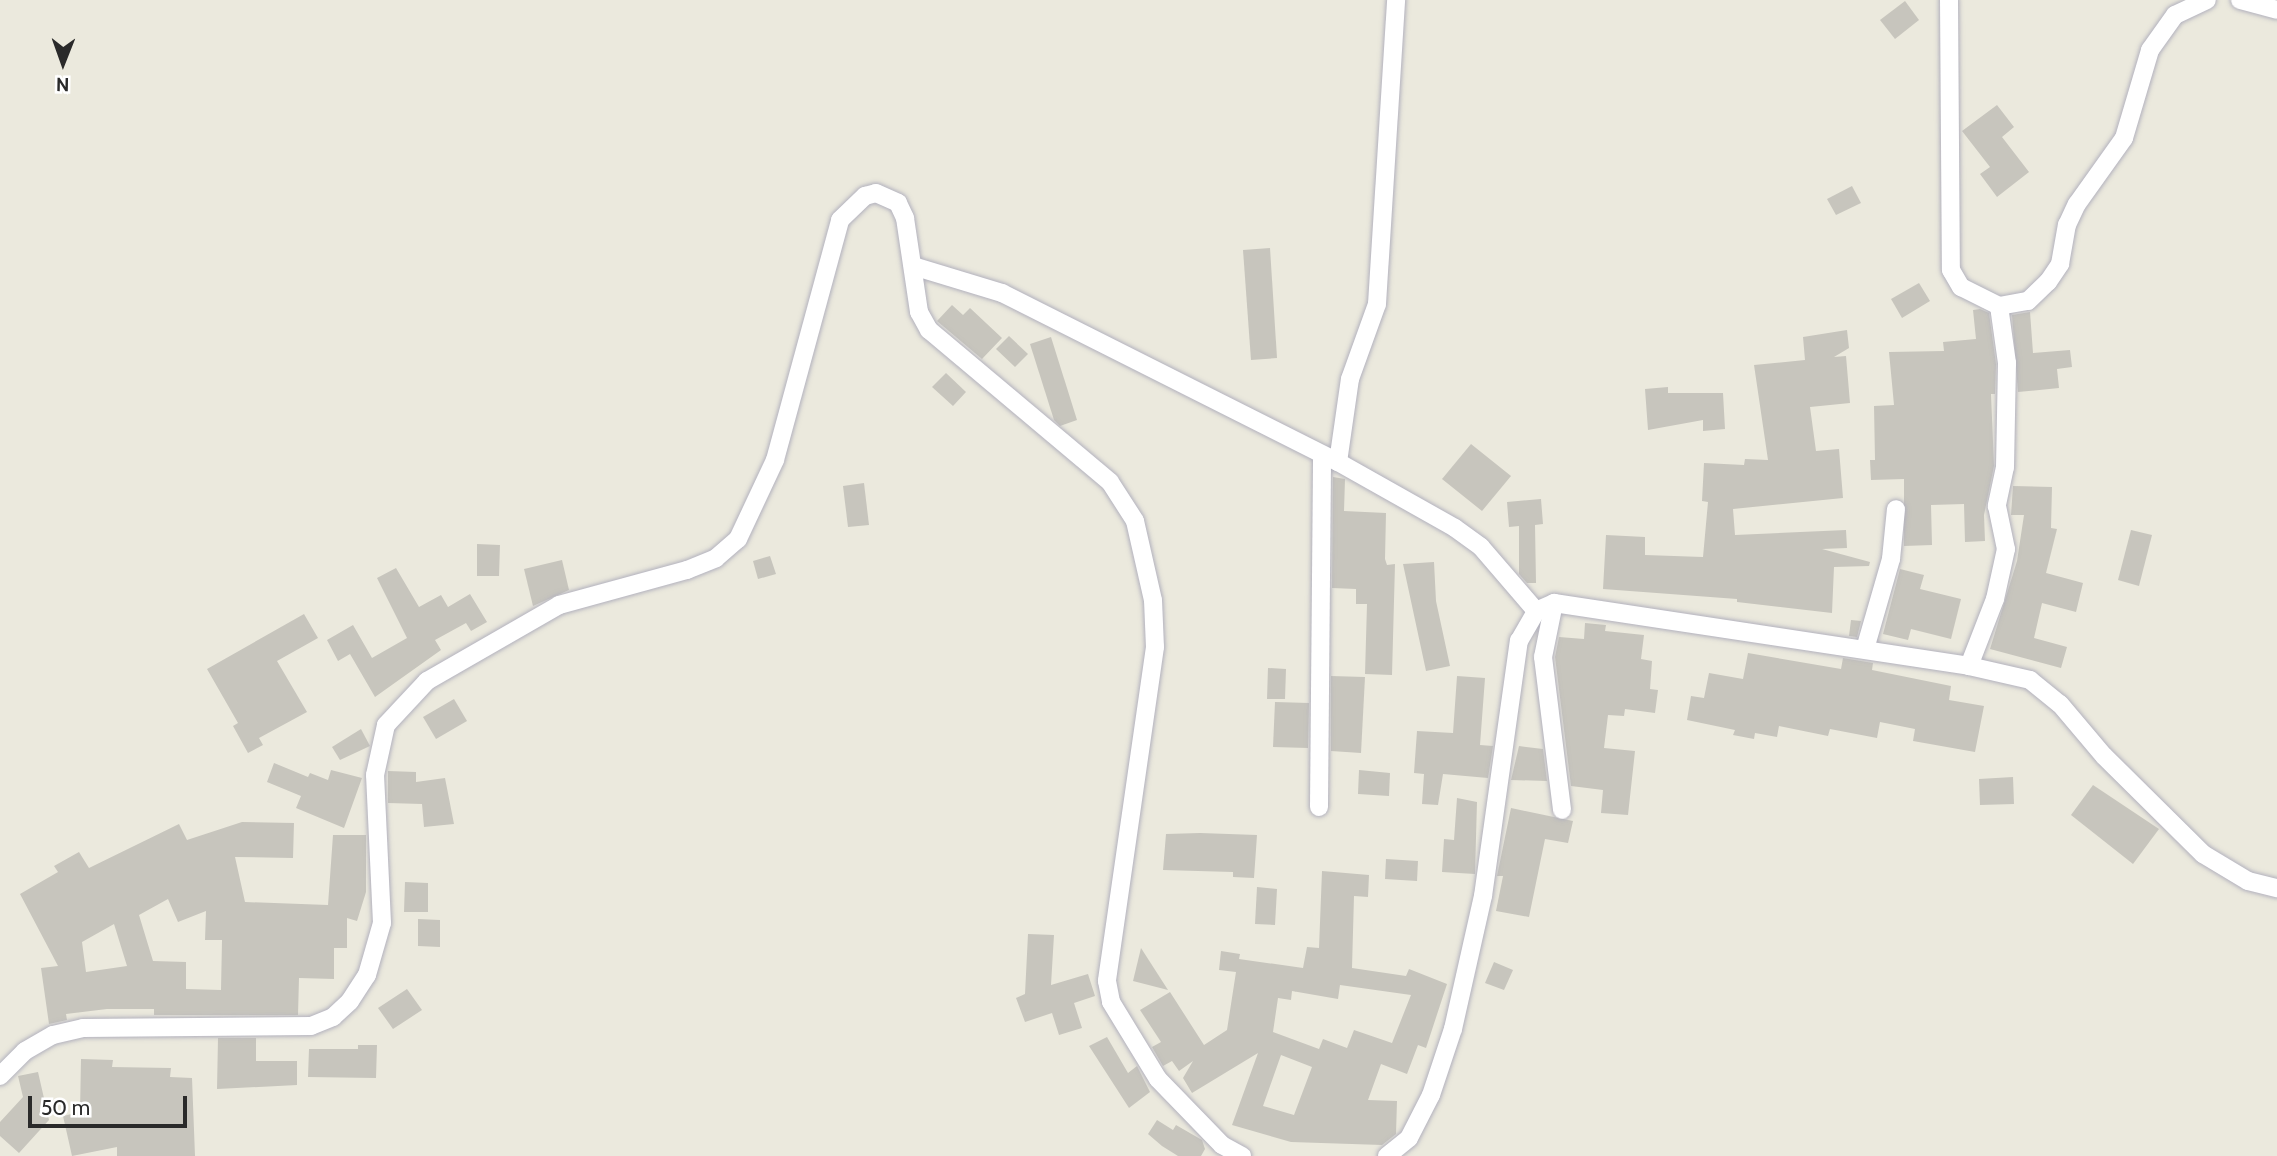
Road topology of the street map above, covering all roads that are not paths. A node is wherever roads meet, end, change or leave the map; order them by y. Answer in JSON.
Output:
{"nodes":[{"id":1,"x":1396,"y":0,"type":"edge"},
{"id":2,"x":1949,"y":0,"type":"edge"},
{"id":3,"x":2207,"y":0,"type":"edge"},
{"id":4,"x":2239,"y":0,"type":"edge"},
{"id":5,"x":2277,"y":10,"type":"edge"},
{"id":6,"x":913,"y":266,"type":"junction"},
{"id":7,"x":1999,"y":306,"type":"junction"},
{"id":8,"x":1330,"y":459,"type":"junction"},
{"id":9,"x":1896,"y":509,"type":"dead end"},
{"id":10,"x":1554,"y":603,"type":"junction"},
{"id":11,"x":1536,"y":611,"type":"junction"},
{"id":12,"x":1865,"y":649,"type":"junction"},
{"id":13,"x":1969,"y":666,"type":"junction"},
{"id":14,"x":1319,"y":807,"type":"dead end"},
{"id":15,"x":1562,"y":810,"type":"dead end"},
{"id":16,"x":2277,"y":888,"type":"edge"},
{"id":17,"x":0,"y":1076,"type":"edge"},
{"id":18,"x":1242,"y":1156,"type":"edge"},
{"id":19,"x":1387,"y":1156,"type":"edge"}],
"edges":[{"from":1,"to":8,"type":"street"},
{"from":2,"to":7,"type":"street"},
{"from":3,"to":7,"type":"street"},
{"from":4,"to":5,"type":"street"},
{"from":6,"to":8,"type":"street"},
{"from":6,"to":17,"type":"street"},
{"from":6,"to":18,"type":"street"},
{"from":7,"to":13,"type":"street"},
{"from":8,"to":11,"type":"street"},
{"from":8,"to":14,"type":"street"},
{"from":9,"to":12,"type":"street"},
{"from":10,"to":11,"type":"street"},
{"from":10,"to":12,"type":"street"},
{"from":10,"to":15,"type":"street"},
{"from":11,"to":19,"type":"street"},
{"from":12,"to":13,"type":"street"},
{"from":13,"to":16,"type":"street"}]}
